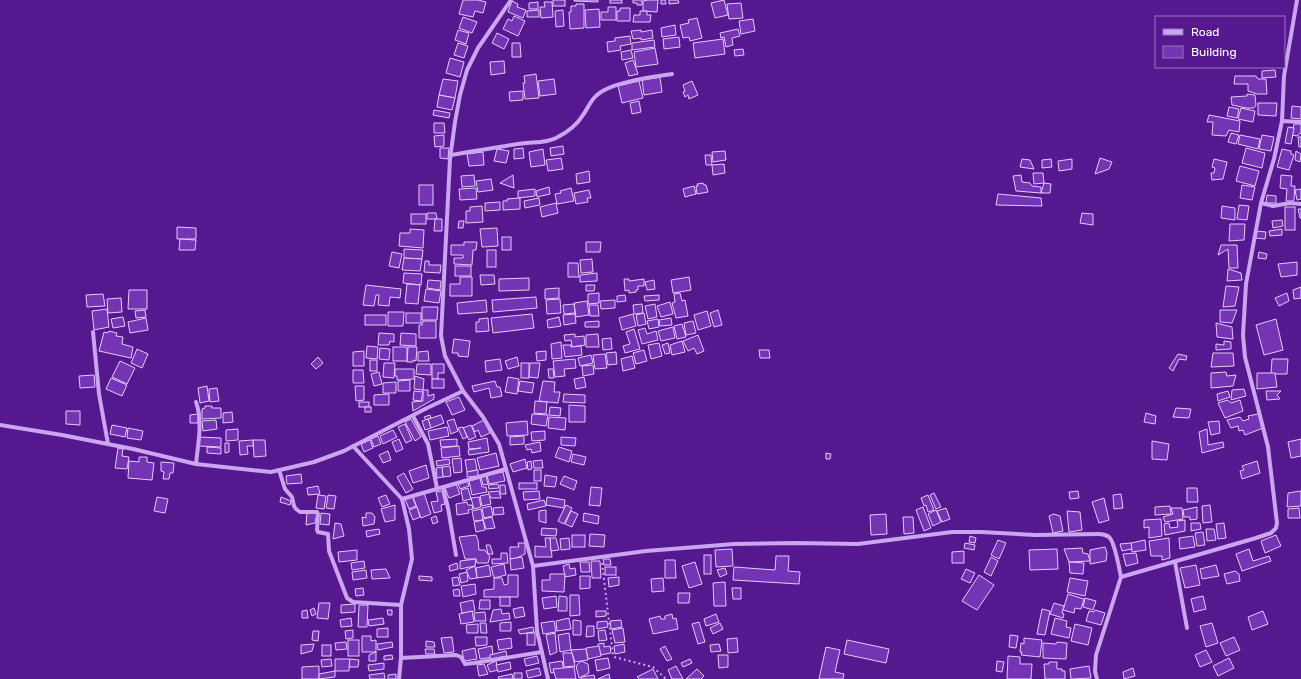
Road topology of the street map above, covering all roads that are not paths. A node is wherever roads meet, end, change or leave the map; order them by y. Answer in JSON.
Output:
{"nodes":[{"id":1,"x":511,"y":0,"type":"edge"},
{"id":2,"x":1297,"y":0,"type":"edge"},
{"id":3,"x":672,"y":74,"type":"dead end"},
{"id":4,"x":1282,"y":122,"type":"junction"},
{"id":5,"x":1301,"y":122,"type":"edge"},
{"id":6,"x":451,"y":155,"type":"junction"},
{"id":7,"x":1261,"y":204,"type":"junction"},
{"id":8,"x":1301,"y":204,"type":"edge"},
{"id":9,"x":93,"y":332,"type":"dead end"},
{"id":10,"x":463,"y":390,"type":"junction"},
{"id":11,"x":196,"y":402,"type":"dead end"},
{"id":12,"x":413,"y":416,"type":"junction"},
{"id":13,"x":0,"y":425,"type":"edge"},
{"id":14,"x":108,"y":444,"type":"junction"},
{"id":15,"x":353,"y":446,"type":"junction"},
{"id":16,"x":196,"y":464,"type":"junction"},
{"id":17,"x":506,"y":469,"type":"junction"},
{"id":18,"x":279,"y":470,"type":"junction"},
{"id":19,"x":443,"y":487,"type":"junction"},
{"id":20,"x":437,"y":488,"type":"junction"},
{"id":21,"x":402,"y":499,"type":"junction"},
{"id":22,"x":456,"y":555,"type":"dead end"},
{"id":23,"x":1175,"y":562,"type":"junction"},
{"id":24,"x":533,"y":566,"type":"junction"},
{"id":25,"x":1121,"y":577,"type":"junction"},
{"id":26,"x":401,"y":605,"type":"junction"},
{"id":27,"x":1187,"y":628,"type":"dead end"},
{"id":28,"x":542,"y":652,"type":"junction"},
{"id":29,"x":401,"y":658,"type":"junction"},
{"id":30,"x":399,"y":679,"type":"edge"},
{"id":31,"x":548,"y":679,"type":"edge"},
{"id":32,"x":1097,"y":679,"type":"edge"}],
"edges":[{"from":1,"to":6,"type":"street"},
{"from":2,"to":4,"type":"street"},
{"from":3,"to":6,"type":"street"},
{"from":4,"to":5,"type":"street"},
{"from":4,"to":7,"type":"street"},
{"from":6,"to":10,"type":"street"},
{"from":7,"to":8,"type":"street"},
{"from":7,"to":23,"type":"street"},
{"from":9,"to":14,"type":"street"},
{"from":10,"to":12,"type":"street"},
{"from":10,"to":17,"type":"street"},
{"from":11,"to":16,"type":"street"},
{"from":12,"to":15,"type":"street"},
{"from":12,"to":20,"type":"street"},
{"from":13,"to":14,"type":"street"},
{"from":14,"to":16,"type":"street"},
{"from":15,"to":18,"type":"street"},
{"from":15,"to":21,"type":"street"},
{"from":16,"to":18,"type":"street"},
{"from":17,"to":19,"type":"street"},
{"from":17,"to":24,"type":"street"},
{"from":18,"to":26,"type":"street"},
{"from":19,"to":20,"type":"street"},
{"from":19,"to":22,"type":"street"},
{"from":20,"to":21,"type":"street"},
{"from":21,"to":26,"type":"street"},
{"from":23,"to":25,"type":"street"},
{"from":23,"to":27,"type":"street"},
{"from":24,"to":25,"type":"street"},
{"from":24,"to":28,"type":"street"},
{"from":25,"to":32,"type":"street"},
{"from":26,"to":29,"type":"street"},
{"from":28,"to":29,"type":"street"},
{"from":28,"to":31,"type":"street"},
{"from":29,"to":30,"type":"street"}]}
